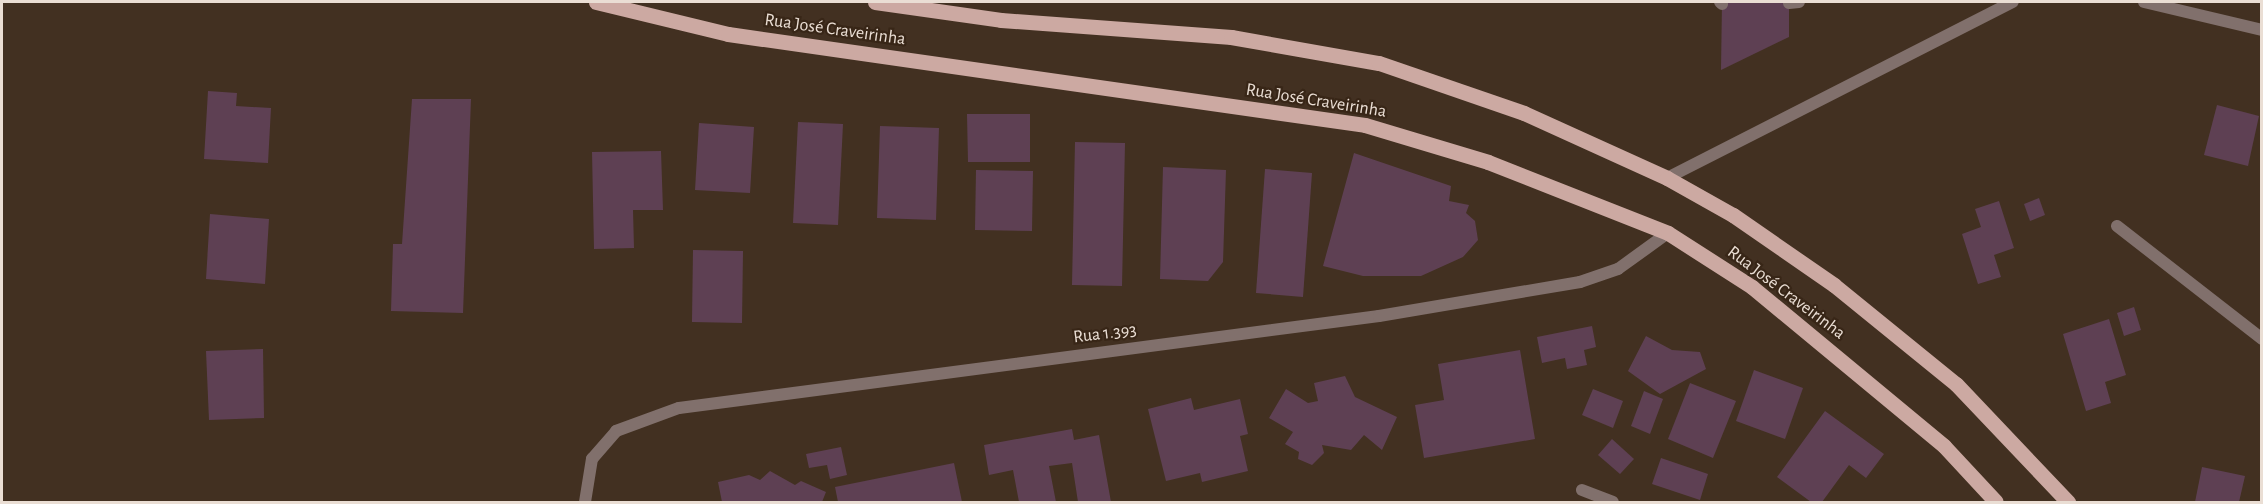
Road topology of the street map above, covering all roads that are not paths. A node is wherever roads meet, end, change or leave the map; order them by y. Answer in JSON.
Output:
{"nodes":[{"id":1,"x":596,"y":2,"type":"edge"},
{"id":2,"x":875,"y":2,"type":"edge"},
{"id":3,"x":2013,"y":2,"type":"edge"},
{"id":4,"x":2144,"y":2,"type":"edge"},
{"id":5,"x":2262,"y":30,"type":"edge"},
{"id":6,"x":1667,"y":178,"type":"junction"},
{"id":7,"x":2117,"y":226,"type":"dead end"},
{"id":8,"x":1668,"y":233,"type":"junction"},
{"id":9,"x":2262,"y":339,"type":"edge"},
{"id":10,"x":1582,"y":490,"type":"dead end"},
{"id":11,"x":585,"y":502,"type":"edge"},
{"id":12,"x":1613,"y":502,"type":"edge"},
{"id":13,"x":1996,"y":502,"type":"edge"},
{"id":14,"x":2068,"y":502,"type":"edge"}],
"edges":[{"from":1,"to":8,"type":"main road","name":"Rua José Craveirinha"},
{"from":2,"to":6,"type":"main road","name":"Rua José Craveirinha"},
{"from":3,"to":6,"type":"street"},
{"from":4,"to":5,"type":"street"},
{"from":6,"to":14,"type":"main road","name":"Rua José Craveirinha"},
{"from":7,"to":9,"type":"street"},
{"from":8,"to":11,"type":"street","name":"Rua 1.393"},
{"from":8,"to":13,"type":"main road","name":"Rua José Craveirinha"},
{"from":10,"to":12,"type":"street"}]}
